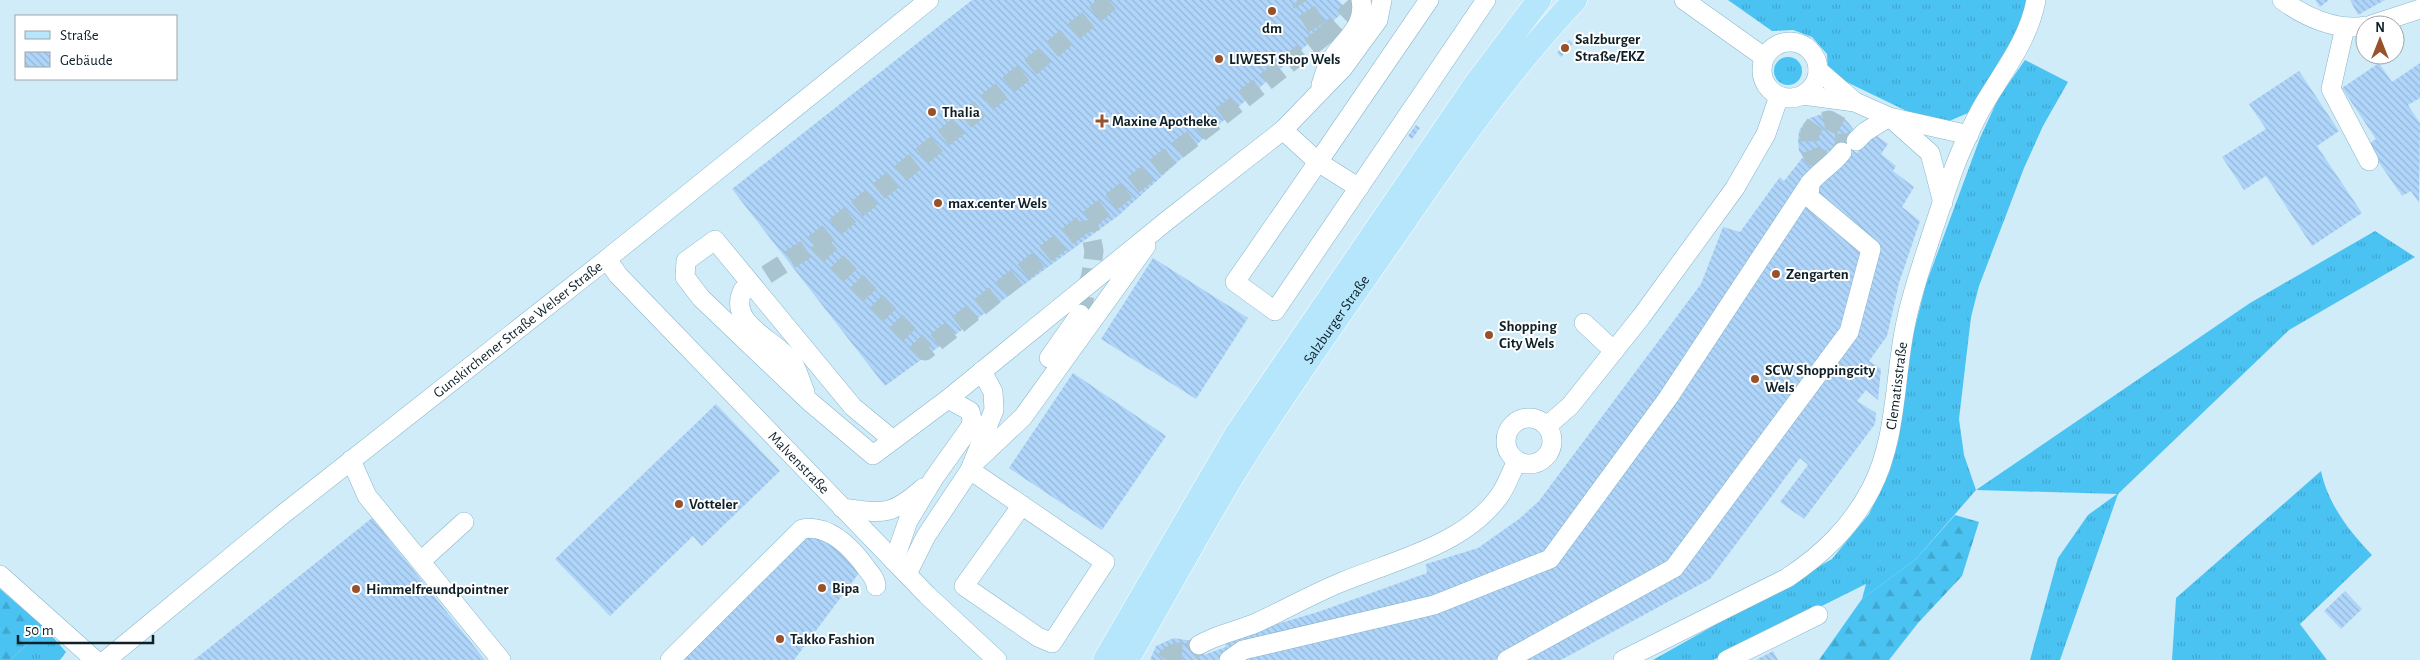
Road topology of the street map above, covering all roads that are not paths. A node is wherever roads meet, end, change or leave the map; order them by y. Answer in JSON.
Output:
{"nodes":[{"id":1,"x":929,"y":0,"type":"edge"},
{"id":2,"x":1361,"y":0,"type":"edge"},
{"id":3,"x":1382,"y":0,"type":"edge"},
{"id":4,"x":1392,"y":0,"type":"edge"},
{"id":5,"x":1429,"y":0,"type":"edge"},
{"id":6,"x":1539,"y":0,"type":"edge"},
{"id":7,"x":1576,"y":0,"type":"edge"},
{"id":8,"x":1684,"y":0,"type":"edge"},
{"id":9,"x":2036,"y":0,"type":"edge"},
{"id":10,"x":2282,"y":0,"type":"edge"},
{"id":11,"x":1480,"y":2,"type":"edge"},
{"id":12,"x":2420,"y":9,"type":"edge"},
{"id":13,"x":2402,"y":15,"type":"edge"},
{"id":14,"x":1378,"y":20,"type":"junction"},
{"id":15,"x":2355,"y":26,"type":"edge"},
{"id":16,"x":2345,"y":27,"type":"junction"},
{"id":17,"x":1764,"y":57,"type":"junction"},
{"id":18,"x":1818,"y":70,"type":"junction"},
{"id":19,"x":1320,"y":91,"type":"junction"},
{"id":20,"x":1779,"y":96,"type":"junction"},
{"id":21,"x":1803,"y":96,"type":"junction"},
{"id":22,"x":1855,"y":102,"type":"junction"},
{"id":23,"x":1890,"y":117,"type":"junction"},
{"id":24,"x":1283,"y":130,"type":"junction"},
{"id":25,"x":1969,"y":136,"type":"junction"},
{"id":26,"x":1930,"y":153,"type":"junction"},
{"id":27,"x":1960,"y":154,"type":"junction"},
{"id":28,"x":2369,"y":161,"type":"dead end"},
{"id":29,"x":1318,"y":162,"type":"junction"},
{"id":30,"x":1810,"y":183,"type":"junction"},
{"id":31,"x":1359,"y":188,"type":"junction"},
{"id":32,"x":1943,"y":203,"type":"junction"},
{"id":33,"x":1169,"y":219,"type":"junction"},
{"id":34,"x":608,"y":259,"type":"junction"},
{"id":35,"x":1119,"y":284,"type":"junction"},
{"id":36,"x":743,"y":290,"type":"dead end"},
{"id":37,"x":1076,"y":306,"type":"junction"},
{"id":38,"x":1584,"y":323,"type":"dead end"},
{"id":39,"x":1614,"y":351,"type":"junction"},
{"id":40,"x":982,"y":371,"type":"junction"},
{"id":41,"x":948,"y":399,"type":"junction"},
{"id":42,"x":809,"y":400,"type":"junction"},
{"id":43,"x":1547,"y":426,"type":"junction"},
{"id":44,"x":893,"y":440,"type":"junction"},
{"id":45,"x":351,"y":460,"type":"junction"},
{"id":46,"x":1517,"y":461,"type":"junction"},
{"id":47,"x":975,"y":463,"type":"junction"},
{"id":48,"x":934,"y":478,"type":"junction"},
{"id":49,"x":1022,"y":505,"type":"junction"},
{"id":50,"x":842,"y":508,"type":"junction"},
{"id":51,"x":464,"y":522,"type":"dead end"},
{"id":52,"x":421,"y":561,"type":"junction"},
{"id":53,"x":900,"y":567,"type":"junction"},
{"id":54,"x":0,"y":575,"type":"edge"},
{"id":55,"x":876,"y":586,"type":"dead end"},
{"id":56,"x":1818,"y":615,"type":"dead end"},
{"id":57,"x":1195,"y":653,"type":"tunnel mouth"},
{"id":58,"x":1263,"y":653,"type":"edge"},
{"id":59,"x":95,"y":660,"type":"edge"},
{"id":60,"x":106,"y":660,"type":"edge"},
{"id":61,"x":501,"y":660,"type":"edge"},
{"id":62,"x":670,"y":660,"type":"edge"},
{"id":63,"x":997,"y":660,"type":"edge"},
{"id":64,"x":1105,"y":660,"type":"edge"},
{"id":65,"x":1127,"y":660,"type":"edge"},
{"id":66,"x":1229,"y":660,"type":"edge"},
{"id":67,"x":1507,"y":660,"type":"edge"},
{"id":68,"x":1623,"y":660,"type":"edge"},
{"id":69,"x":1727,"y":660,"type":"edge"}],
"edges":[{"from":1,"to":34,"type":"street","name":"Gunskirchener Straße Welser Straße"},
{"from":2,"to":19,"type":"street"},
{"from":3,"to":14,"type":"street"},
{"from":4,"to":14,"type":"street"},
{"from":5,"to":29,"type":"street"},
{"from":6,"to":64,"type":"main road","name":"Salzburger Straße"},
{"from":7,"to":65,"type":"main road","name":"Salzburger Straße"},
{"from":8,"to":17,"type":"street"},
{"from":9,"to":25,"type":"street","name":"Clematisstraße"},
{"from":10,"to":16,"type":"street"},
{"from":11,"to":31,"type":"street"},
{"from":12,"to":13,"type":"street"},
{"from":14,"to":19,"type":"street"},
{"from":15,"to":16,"type":"street"},
{"from":16,"to":28,"type":"street"},
{"from":17,"to":18,"type":"street"},
{"from":17,"to":20,"type":"street"},
{"from":18,"to":21,"type":"street"},
{"from":18,"to":22,"type":"street"},
{"from":19,"to":24,"type":"street"},
{"from":20,"to":21,"type":"street"},
{"from":20,"to":39,"type":"street"},
{"from":21,"to":22,"type":"street"},
{"from":22,"to":23,"type":"street"},
{"from":23,"to":25,"type":"street"},
{"from":23,"to":26,"type":"street"},
{"from":23,"to":30,"type":"street"},
{"from":24,"to":29,"type":"street"},
{"from":24,"to":33,"type":"street"},
{"from":25,"to":27,"type":"street","name":"Clematisstraße"},
{"from":26,"to":27,"type":"street"},
{"from":26,"to":32,"type":"street"},
{"from":27,"to":32,"type":"street","name":"Clematisstraße"},
{"from":29,"to":31,"type":"street"},
{"from":29,"to":31,"type":"street"},
{"from":30,"to":58,"type":"street"},
{"from":30,"to":67,"type":"street"},
{"from":32,"to":68,"type":"street","name":"Clematisstraße"},
{"from":33,"to":35,"type":"street"},
{"from":33,"to":37,"type":"street"},
{"from":34,"to":45,"type":"street","name":"Gunskirchener Straße Welser Straße"},
{"from":34,"to":50,"type":"street","name":"Malvenstraße"},
{"from":35,"to":37,"type":"street"},
{"from":35,"to":47,"type":"street"},
{"from":36,"to":42,"type":"street"},
{"from":37,"to":40,"type":"street"},
{"from":37,"to":47,"type":"street"},
{"from":38,"to":39,"type":"street"},
{"from":39,"to":43,"type":"street"},
{"from":40,"to":41,"type":"street"},
{"from":40,"to":47,"type":"street"},
{"from":41,"to":44,"type":"street"},
{"from":41,"to":48,"type":"street"},
{"from":42,"to":44,"type":"street"},
{"from":42,"to":44,"type":"street"},
{"from":43,"to":46,"type":"street"},
{"from":43,"to":46,"type":"street"},
{"from":45,"to":52,"type":"street"},
{"from":45,"to":60,"type":"street","name":"Gunskirchener Straße Welser Straße"},
{"from":46,"to":57,"type":"street"},
{"from":47,"to":49,"type":"street"},
{"from":47,"to":53,"type":"street"},
{"from":48,"to":50,"type":"street"},
{"from":48,"to":53,"type":"street"},
{"from":49,"to":49,"type":"street"},
{"from":50,"to":53,"type":"street","name":"Malvenstraße"},
{"from":51,"to":52,"type":"street"},
{"from":52,"to":61,"type":"street"},
{"from":53,"to":63,"type":"street","name":"Malvenstraße"},
{"from":54,"to":59,"type":"street"},
{"from":55,"to":62,"type":"street"},
{"from":56,"to":69,"type":"street"},
{"from":58,"to":66,"type":"street"}]}
